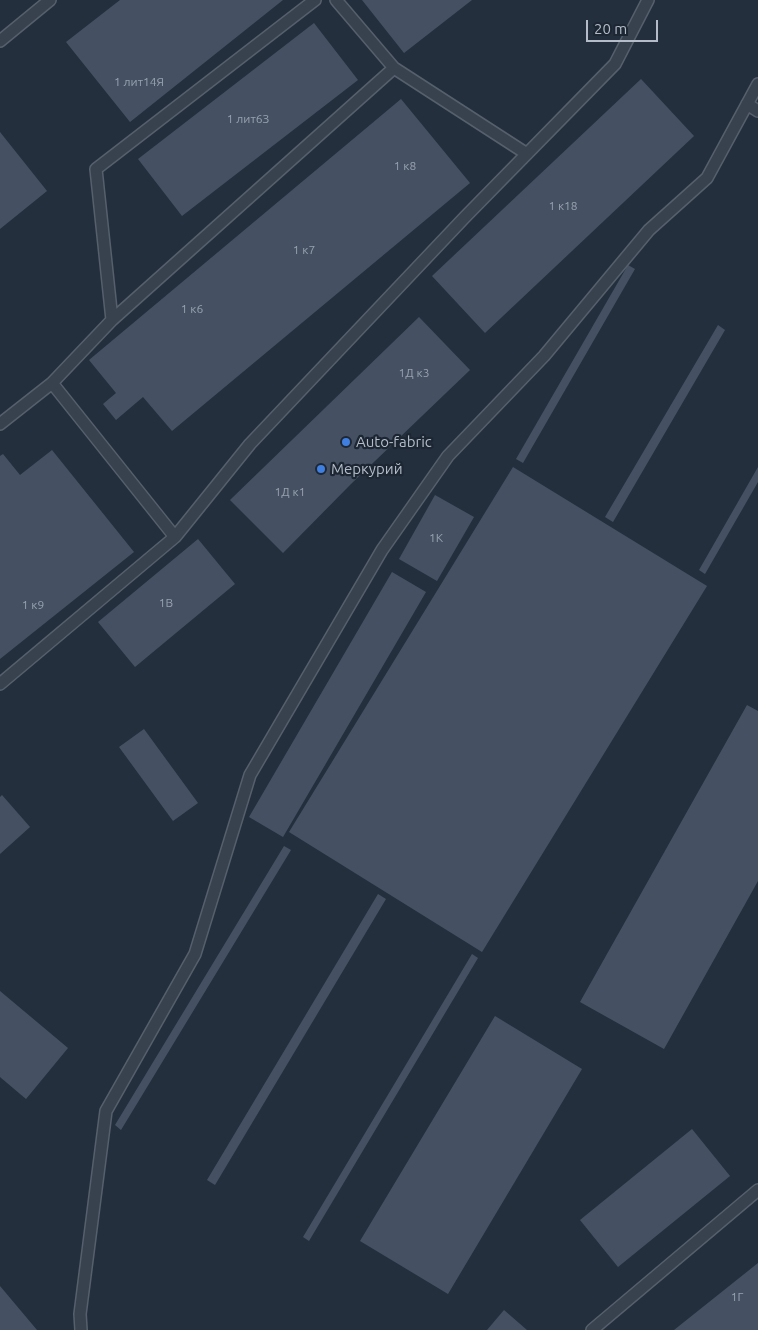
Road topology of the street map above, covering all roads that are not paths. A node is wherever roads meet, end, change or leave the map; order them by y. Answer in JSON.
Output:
{"nodes":[{"id":1,"x":50,"y":0,"type":"edge"},
{"id":2,"x":315,"y":0,"type":"edge"},
{"id":3,"x":336,"y":0,"type":"edge"},
{"id":4,"x":648,"y":0,"type":"edge"},
{"id":5,"x":0,"y":41,"type":"edge"},
{"id":6,"x":394,"y":68,"type":"junction"},
{"id":7,"x":758,"y":84,"type":"edge"},
{"id":8,"x":747,"y":104,"type":"junction"},
{"id":9,"x":758,"y":111,"type":"edge"},
{"id":10,"x":527,"y":154,"type":"junction"},
{"id":11,"x":112,"y":320,"type":"junction"},
{"id":12,"x":52,"y":383,"type":"junction"},
{"id":13,"x":0,"y":424,"type":"edge"},
{"id":14,"x":175,"y":538,"type":"junction"},
{"id":15,"x":0,"y":684,"type":"edge"},
{"id":16,"x":758,"y":1190,"type":"edge"},
{"id":17,"x":81,"y":1330,"type":"edge"},
{"id":18,"x":592,"y":1330,"type":"edge"}],
"edges":[{"from":1,"to":5,"type":"lane"},
{"from":2,"to":11,"type":"lane"},
{"from":3,"to":6,"type":"lane"},
{"from":4,"to":10,"type":"lane"},
{"from":6,"to":10,"type":"lane"},
{"from":6,"to":11,"type":"lane"},
{"from":7,"to":8,"type":"lane"},
{"from":8,"to":9,"type":"lane"},
{"from":8,"to":17,"type":"lane"},
{"from":10,"to":14,"type":"lane"},
{"from":11,"to":12,"type":"lane"},
{"from":12,"to":13,"type":"lane"},
{"from":12,"to":14,"type":"lane"},
{"from":14,"to":15,"type":"lane"},
{"from":16,"to":18,"type":"lane"}]}
